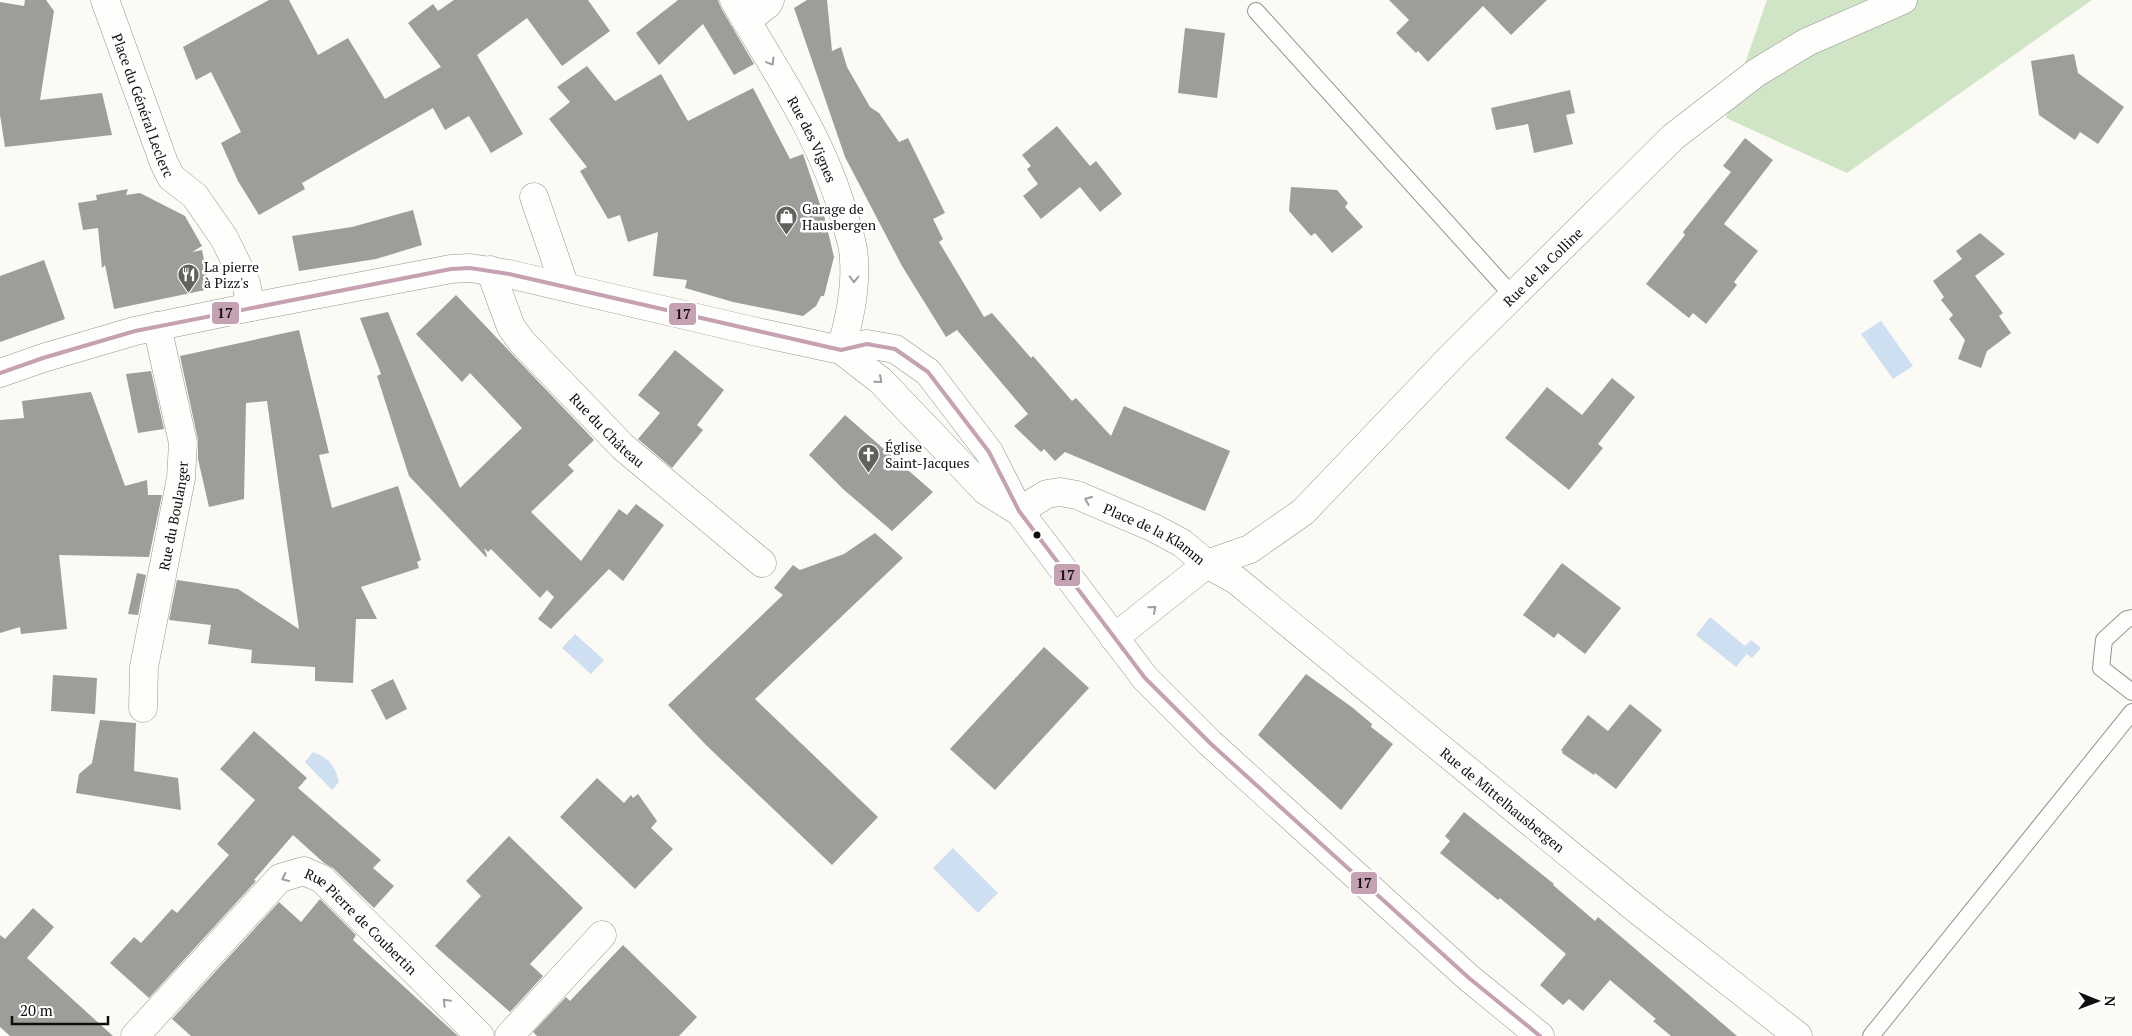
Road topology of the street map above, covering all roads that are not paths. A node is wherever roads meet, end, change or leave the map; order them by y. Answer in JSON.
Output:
{"nodes":[{"id":1,"x":105,"y":0,"type":"edge"},
{"id":2,"x":770,"y":0,"type":"edge"},
{"id":3,"x":1903,"y":0,"type":"edge"},
{"id":4,"x":740,"y":10,"type":"edge"},
{"id":5,"x":1256,"y":11,"type":"dead end"},
{"id":6,"x":534,"y":197,"type":"dead end"},
{"id":7,"x":490,"y":270,"type":"junction"},
{"id":8,"x":565,"y":287,"type":"junction"},
{"id":9,"x":1512,"y":296,"type":"junction"},
{"id":10,"x":251,"y":307,"type":"junction"},
{"id":11,"x":157,"y":326,"type":"junction"},
{"id":12,"x":841,"y":350,"type":"junction"},
{"id":13,"x":0,"y":373,"type":"edge"},
{"id":14,"x":1019,"y":511,"type":"junction"},
{"id":15,"x":762,"y":563,"type":"dead end"},
{"id":16,"x":1207,"y":564,"type":"junction"},
{"id":17,"x":2132,"y":618,"type":"edge"},
{"id":18,"x":1114,"y":638,"type":"junction"},
{"id":19,"x":2132,"y":692,"type":"edge"},
{"id":20,"x":143,"y":708,"type":"dead end"},
{"id":21,"x":2132,"y":712,"type":"edge"},
{"id":22,"x":602,"y":934,"type":"dead end"},
{"id":23,"x":135,"y":1036,"type":"edge"},
{"id":24,"x":480,"y":1036,"type":"edge"},
{"id":25,"x":509,"y":1036,"type":"edge"},
{"id":26,"x":1540,"y":1036,"type":"edge"},
{"id":27,"x":1798,"y":1036,"type":"edge"},
{"id":28,"x":1871,"y":1036,"type":"edge"}],
"edges":[{"from":1,"to":10,"type":"street","name":"Place du Général Leclerc"},
{"from":2,"to":4,"type":"street"},
{"from":3,"to":9,"type":"street","name":"Rue de la Colline"},
{"from":4,"to":12,"type":"street","name":"Rue des Vignes","one_way":true},
{"from":5,"to":9,"type":"lane"},
{"from":6,"to":8,"type":"street"},
{"from":7,"to":8,"type":"street"},
{"from":7,"to":10,"type":"street"},
{"from":7,"to":15,"type":"street","name":"Rue du Château"},
{"from":8,"to":12,"type":"street"},
{"from":9,"to":16,"type":"street","name":"Rue de la Colline"},
{"from":10,"to":11,"type":"street"},
{"from":11,"to":13,"type":"street"},
{"from":11,"to":20,"type":"street","name":"Rue du Boulanger"},
{"from":12,"to":14,"type":"street","one_way":true},
{"from":12,"to":14,"type":"street"},
{"from":16,"to":14,"type":"street","name":"Place de la Klamm","one_way":true},
{"from":14,"to":18,"type":"street"},
{"from":18,"to":16,"type":"street","name":"Place de la Klamm","one_way":true},
{"from":16,"to":27,"type":"street","name":"Rue de Mittelhausbergen"},
{"from":17,"to":19,"type":"lane"},
{"from":18,"to":26,"type":"street"},
{"from":21,"to":28,"type":"lane"},
{"from":22,"to":25,"type":"street"},
{"from":24,"to":23,"type":"street","name":"Rue Pierre de Coubertin","one_way":true}]}
